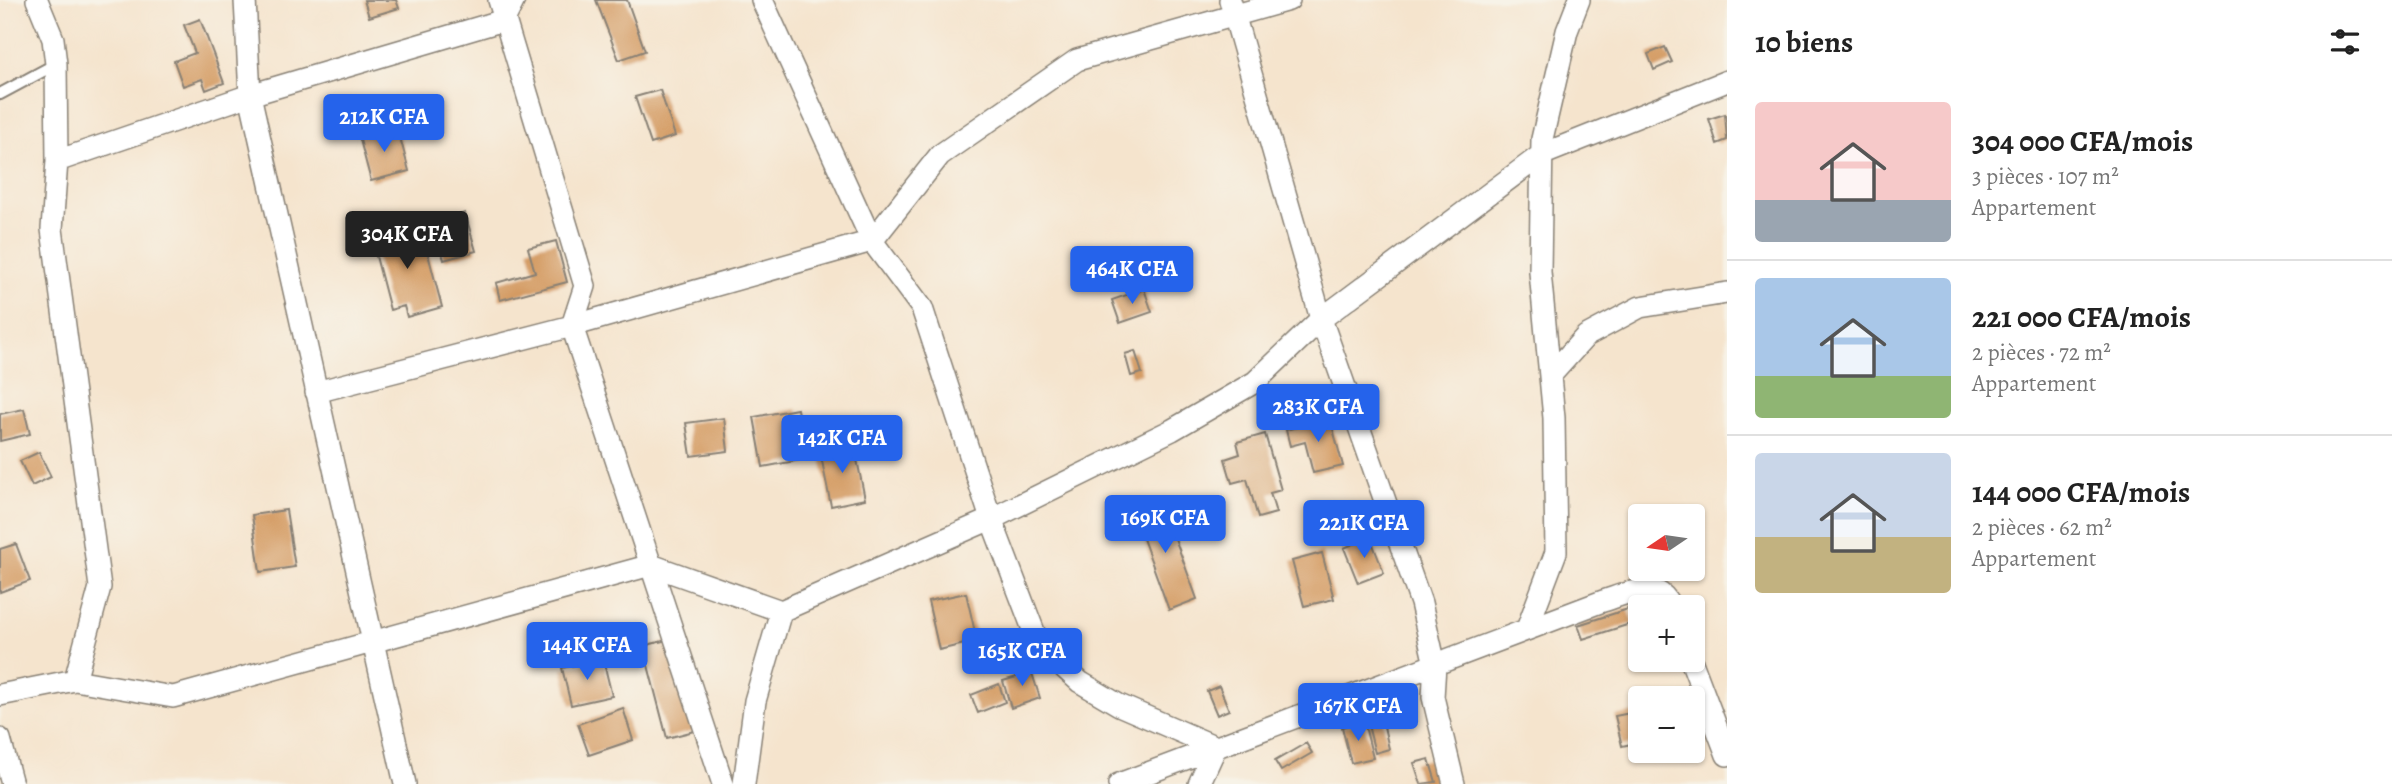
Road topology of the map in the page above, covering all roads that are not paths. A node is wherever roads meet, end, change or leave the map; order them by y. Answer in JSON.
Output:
{"nodes":[{"id":1,"x":37,"y":0,"type":"edge"},
{"id":2,"x":245,"y":0,"type":"edge"},
{"id":3,"x":514,"y":0,"type":"edge"},
{"id":4,"x":762,"y":0,"type":"edge"},
{"id":5,"x":1289,"y":0,"type":"edge"},
{"id":6,"x":1579,"y":0,"type":"edge"},
{"id":7,"x":1232,"y":8,"type":"edge"},
{"id":8,"x":501,"y":10,"type":"edge"},
{"id":9,"x":56,"y":64,"type":"junction"},
{"id":10,"x":1727,"y":81,"type":"edge"},
{"id":11,"x":0,"y":94,"type":"edge"},
{"id":12,"x":250,"y":95,"type":"junction"},
{"id":13,"x":1541,"y":156,"type":"junction"},
{"id":14,"x":57,"y":161,"type":"junction"},
{"id":15,"x":873,"y":241,"type":"junction"},
{"id":16,"x":1727,"y":293,"type":"edge"},
{"id":17,"x":1321,"y":319,"type":"junction"},
{"id":18,"x":572,"y":326,"type":"junction"},
{"id":19,"x":1550,"y":376,"type":"junction"},
{"id":20,"x":316,"y":392,"type":"junction"},
{"id":21,"x":991,"y":519,"type":"junction"},
{"id":22,"x":651,"y":565,"type":"junction"},
{"id":23,"x":1662,"y":595,"type":"edge"},
{"id":24,"x":781,"y":611,"type":"junction"},
{"id":25,"x":1527,"y":629,"type":"junction"},
{"id":26,"x":373,"y":642,"type":"junction"},
{"id":27,"x":1435,"y":665,"type":"junction"},
{"id":28,"x":1695,"y":672,"type":"edge"},
{"id":29,"x":75,"y":680,"type":"junction"},
{"id":30,"x":0,"y":695,"type":"edge"},
{"id":31,"x":0,"y":739,"type":"edge"},
{"id":32,"x":1216,"y":747,"type":"junction"},
{"id":33,"x":1727,"y":754,"type":"edge"},
{"id":34,"x":12,"y":784,"type":"edge"},
{"id":35,"x":405,"y":784,"type":"edge"},
{"id":36,"x":723,"y":784,"type":"edge"},
{"id":37,"x":744,"y":784,"type":"edge"},
{"id":38,"x":1119,"y":784,"type":"edge"},
{"id":39,"x":1199,"y":784,"type":"edge"},
{"id":40,"x":1454,"y":784,"type":"edge"}],
"edges":[{"from":1,"to":9,"type":"street"},
{"from":2,"to":12,"type":"street"},
{"from":3,"to":8,"type":"street"},
{"from":4,"to":15,"type":"street"},
{"from":5,"to":7,"type":"street"},
{"from":6,"to":13,"type":"street"},
{"from":7,"to":15,"type":"street"},
{"from":7,"to":17,"type":"street"},
{"from":8,"to":12,"type":"street"},
{"from":8,"to":18,"type":"street"},
{"from":9,"to":11,"type":"lane"},
{"from":9,"to":14,"type":"street"},
{"from":10,"to":13,"type":"street"},
{"from":12,"to":14,"type":"street"},
{"from":12,"to":20,"type":"street"},
{"from":13,"to":17,"type":"street"},
{"from":13,"to":19,"type":"street"},
{"from":14,"to":29,"type":"street"},
{"from":15,"to":18,"type":"street"},
{"from":15,"to":21,"type":"street"},
{"from":16,"to":19,"type":"street"},
{"from":17,"to":21,"type":"street"},
{"from":17,"to":27,"type":"street"},
{"from":18,"to":20,"type":"street"},
{"from":18,"to":22,"type":"street"},
{"from":19,"to":25,"type":"street"},
{"from":20,"to":26,"type":"street"},
{"from":21,"to":24,"type":"street"},
{"from":21,"to":32,"type":"street"},
{"from":22,"to":24,"type":"street"},
{"from":22,"to":26,"type":"street"},
{"from":22,"to":36,"type":"street"},
{"from":23,"to":25,"type":"street"},
{"from":24,"to":37,"type":"street"},
{"from":25,"to":27,"type":"street"},
{"from":26,"to":29,"type":"street"},
{"from":26,"to":35,"type":"street"},
{"from":27,"to":32,"type":"street"},
{"from":27,"to":40,"type":"street"},
{"from":28,"to":33,"type":"street"},
{"from":29,"to":30,"type":"street"},
{"from":31,"to":34,"type":"street"},
{"from":32,"to":38,"type":"street"},
{"from":32,"to":39,"type":"street"}]}
